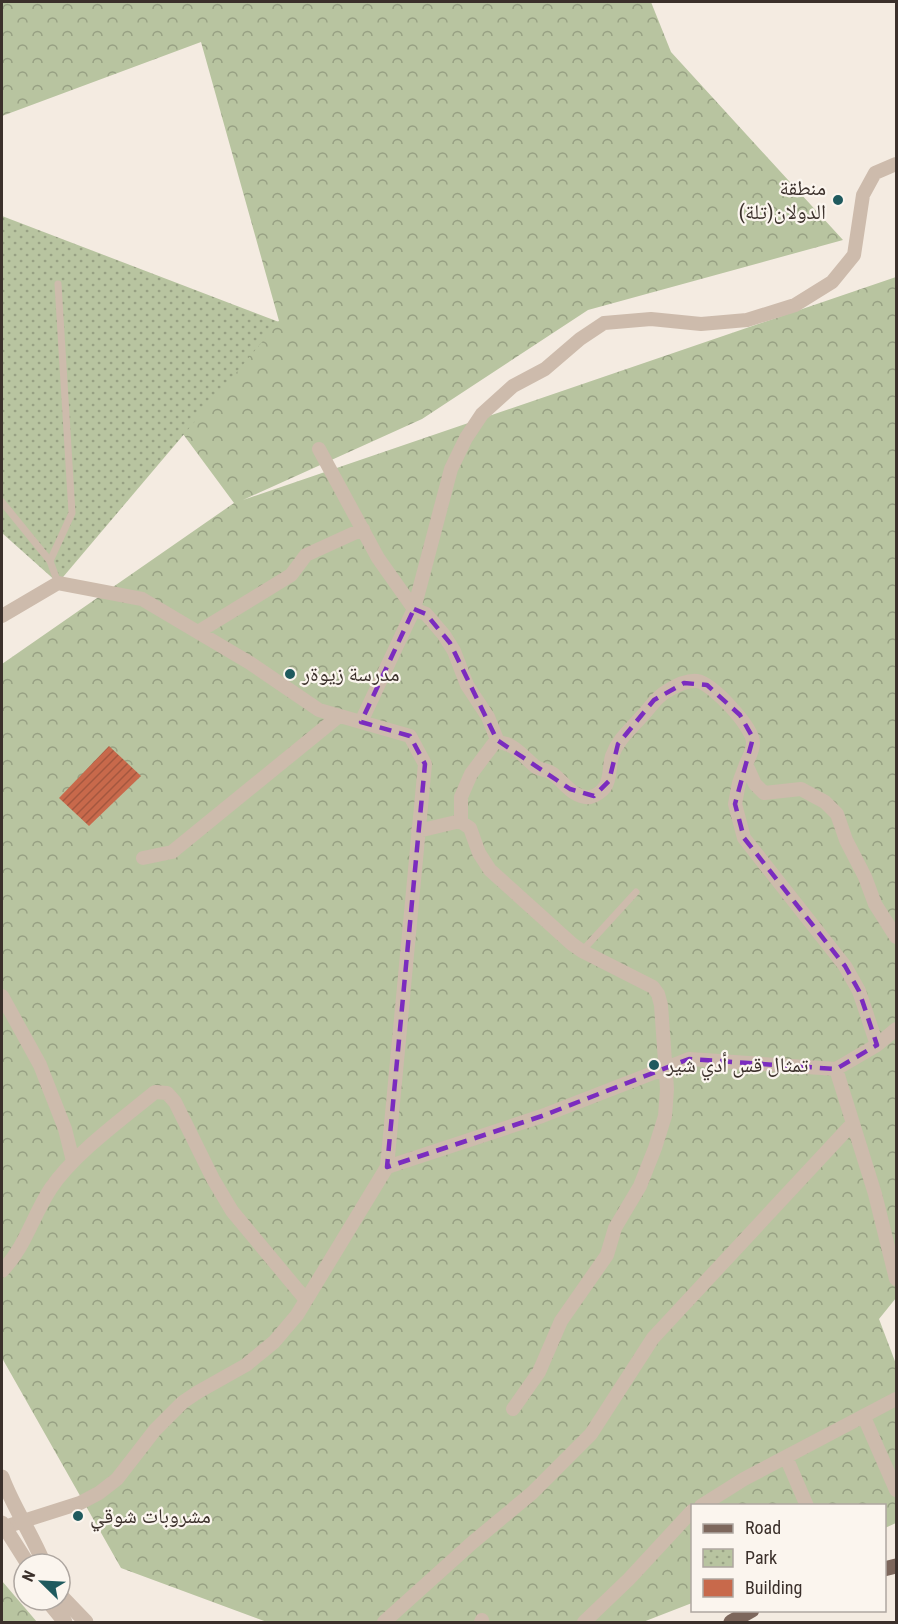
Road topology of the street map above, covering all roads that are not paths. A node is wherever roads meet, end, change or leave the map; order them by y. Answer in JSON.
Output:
{"nodes":[{"id":1,"x":897,"y":164,"type":"edge"},
{"id":2,"x":58,"y":284,"type":"dead end"},
{"id":3,"x":319,"y":449,"type":"dead end"},
{"id":4,"x":2,"y":502,"type":"edge"},
{"id":5,"x":363,"y":530,"type":"junction"},
{"id":6,"x":51,"y":561,"type":"junction"},
{"id":7,"x":58,"y":583,"type":"junction"},
{"id":8,"x":414,"y":609,"type":"junction"},
{"id":9,"x":2,"y":616,"type":"edge"},
{"id":10,"x":198,"y":632,"type":"junction"},
{"id":11,"x":339,"y":716,"type":"junction"},
{"id":12,"x":361,"y":722,"type":"junction"},
{"id":13,"x":498,"y":742,"type":"junction"},
{"id":14,"x":746,"y":764,"type":"junction"},
{"id":15,"x":461,"y":822,"type":"junction"},
{"id":16,"x":418,"y":831,"type":"junction"},
{"id":17,"x":143,"y":858,"type":"dead end"},
{"id":18,"x":636,"y":892,"type":"dead end"},
{"id":19,"x":897,"y":937,"type":"edge"},
{"id":20,"x":582,"y":951,"type":"junction"},
{"id":21,"x":2,"y":996,"type":"edge"},
{"id":22,"x":897,"y":1029,"type":"edge"},
{"id":23,"x":877,"y":1046,"type":"junction"},
{"id":24,"x":667,"y":1068,"type":"junction"},
{"id":25,"x":836,"y":1069,"type":"junction"},
{"id":26,"x":853,"y":1123,"type":"junction"},
{"id":27,"x":73,"y":1161,"type":"junction"},
{"id":28,"x":387,"y":1167,"type":"junction"},
{"id":29,"x":893,"y":1249,"type":"edge"},
{"id":30,"x":2,"y":1271,"type":"edge"},
{"id":31,"x":897,"y":1279,"type":"edge"},
{"id":32,"x":306,"y":1300,"type":"junction"},
{"id":33,"x":897,"y":1400,"type":"edge"},
{"id":34,"x":513,"y":1409,"type":"dead end"},
{"id":35,"x":864,"y":1417,"type":"junction"},
{"id":36,"x":786,"y":1457,"type":"junction"},
{"id":37,"x":2,"y":1477,"type":"edge"},
{"id":38,"x":897,"y":1490,"type":"edge"},
{"id":39,"x":707,"y":1504,"type":"edge"},
{"id":40,"x":806,"y":1504,"type":"edge"},
{"id":41,"x":691,"y":1513,"type":"edge"},
{"id":42,"x":24,"y":1521,"type":"junction"},
{"id":43,"x":2,"y":1527,"type":"edge"},
{"id":44,"x":20,"y":1552,"type":"edge"},
{"id":45,"x":38,"y":1552,"type":"edge"},
{"id":46,"x":72,"y":1608,"type":"edge"},
{"id":47,"x":750,"y":1612,"type":"edge"},
{"id":48,"x":86,"y":1623,"type":"edge"},
{"id":49,"x":384,"y":1623,"type":"edge"},
{"id":50,"x":584,"y":1623,"type":"edge"},
{"id":51,"x":731,"y":1623,"type":"edge"}],
"edges":[{"from":1,"to":8,"type":"street"},
{"from":2,"to":6,"type":"lane"},
{"from":3,"to":5,"type":"street"},
{"from":4,"to":6,"type":"lane"},
{"from":5,"to":8,"type":"street"},
{"from":5,"to":10,"type":"street"},
{"from":6,"to":7,"type":"lane"},
{"from":7,"to":9,"type":"street"},
{"from":7,"to":10,"type":"street"},
{"from":8,"to":12,"type":"street"},
{"from":8,"to":13,"type":"street"},
{"from":10,"to":11,"type":"street"},
{"from":11,"to":12,"type":"street"},
{"from":11,"to":17,"type":"street"},
{"from":12,"to":16,"type":"street"},
{"from":13,"to":14,"type":"street"},
{"from":13,"to":15,"type":"street"},
{"from":14,"to":19,"type":"street"},
{"from":14,"to":23,"type":"street"},
{"from":15,"to":16,"type":"street"},
{"from":15,"to":20,"type":"street"},
{"from":16,"to":28,"type":"street"},
{"from":18,"to":20,"type":"lane"},
{"from":20,"to":24,"type":"street"},
{"from":21,"to":27,"type":"street"},
{"from":22,"to":23,"type":"street"},
{"from":23,"to":25,"type":"street"},
{"from":24,"to":25,"type":"street"},
{"from":24,"to":28,"type":"street"},
{"from":24,"to":34,"type":"street"},
{"from":25,"to":26,"type":"street"},
{"from":26,"to":29,"type":"street"},
{"from":26,"to":49,"type":"street"},
{"from":27,"to":30,"type":"street"},
{"from":27,"to":32,"type":"street"},
{"from":28,"to":32,"type":"street"},
{"from":29,"to":31,"type":"street"},
{"from":32,"to":42,"type":"street"},
{"from":33,"to":35,"type":"street"},
{"from":35,"to":36,"type":"street"},
{"from":35,"to":38,"type":"street"},
{"from":36,"to":39,"type":"street"},
{"from":36,"to":40,"type":"street"},
{"from":37,"to":42,"type":"street"},
{"from":41,"to":50,"type":"street"},
{"from":42,"to":43,"type":"street"},
{"from":42,"to":45,"type":"street"},
{"from":43,"to":44,"type":"street"},
{"from":46,"to":48,"type":"street"},
{"from":47,"to":51,"type":"main road"}]}
